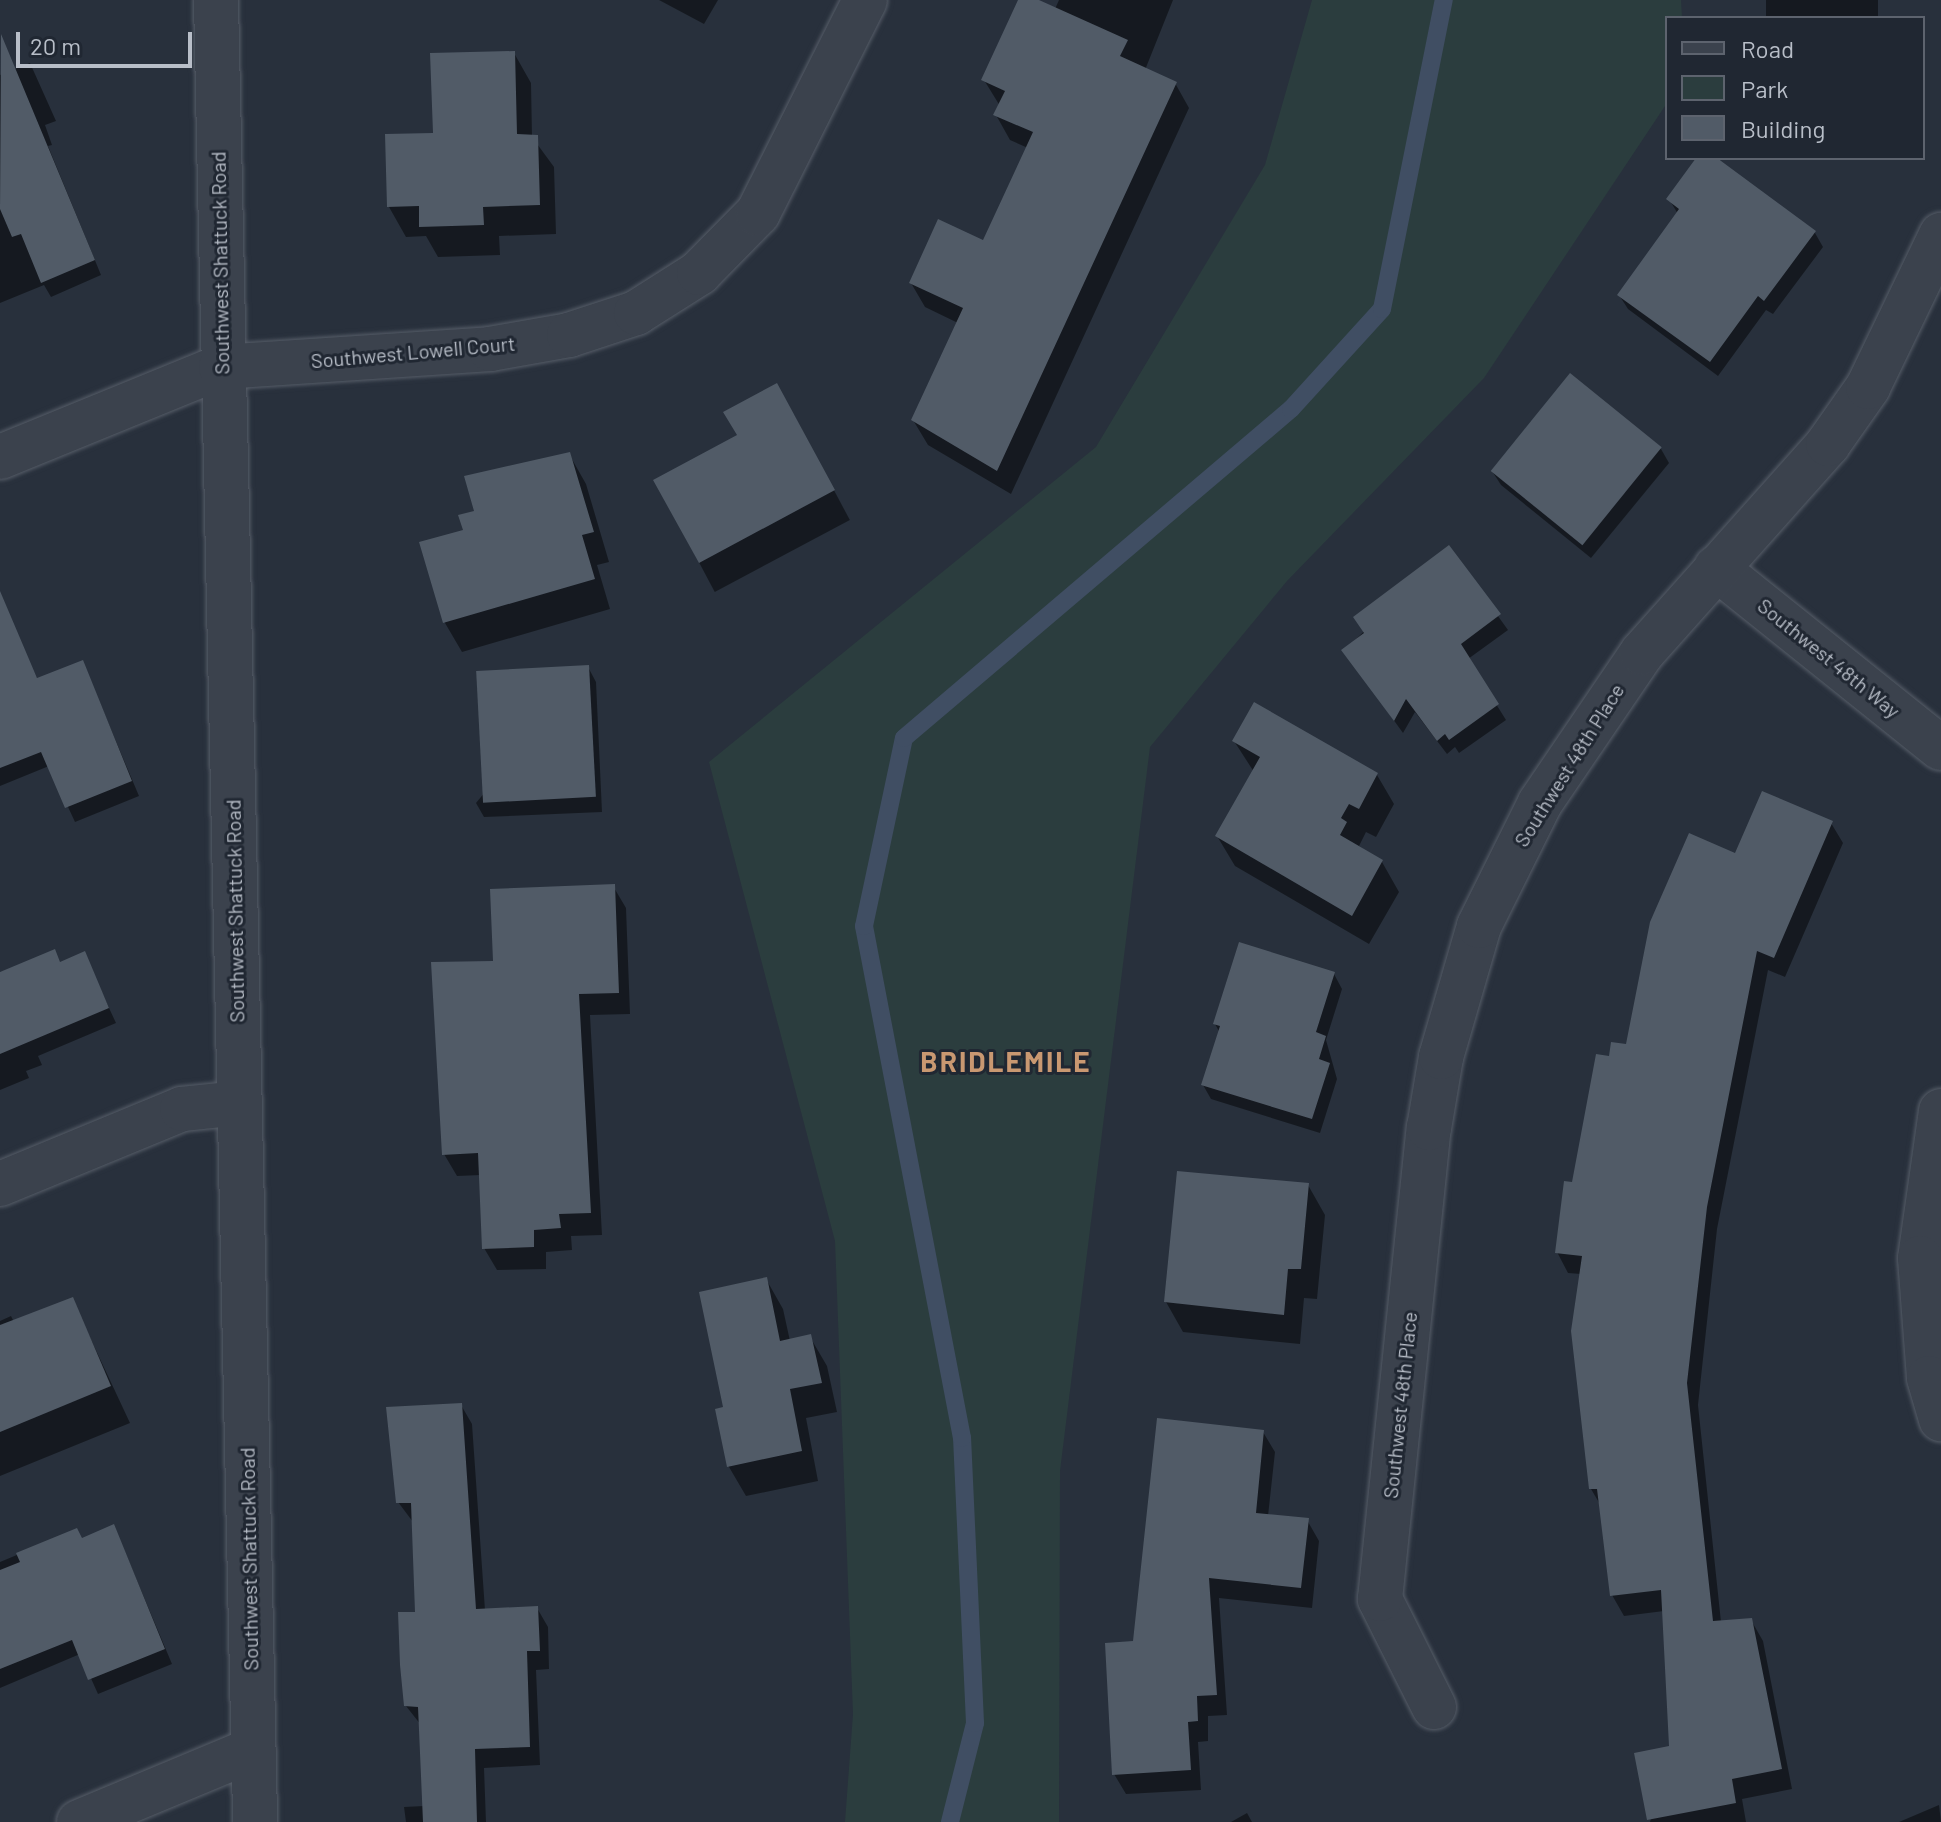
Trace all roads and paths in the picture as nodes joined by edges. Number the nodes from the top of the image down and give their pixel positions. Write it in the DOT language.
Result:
graph roads {
  1 [pos="216,0"];
  2 [pos="865,0"];
  3 [pos="1941,235"];
  4 [pos="221,367"];
  5 [pos="0,457"];
  6 [pos="1716,568"];
  7 [pos="1941,748"];
  8 [pos="239,1103"];
  9 [pos="1941,1111"];
  10 [pos="0,1184"];
  11 [pos="1941,1419"];
  12 [pos="1434,1707"];
  13 [pos="252,1750"];
  14 [pos="79,1822"];
  15 [pos="255,1822"];
  1 -- 4 [label="street, Southwest Shattuck Road"];
  2 -- 4 [label="street, Southwest Lowell Court"];
  3 -- 6 [label="street, Southwest 48th Place"];
  4 -- 5 [label="street, Southwest Lowell Court"];
  4 -- 8 [label="street, Southwest Shattuck Road"];
  6 -- 7 [label="street, Southwest 48th Way"];
  6 -- 12 [label="street, Southwest 48th Place"];
  8 -- 10 [label="street"];
  8 -- 13 [label="street, Southwest Shattuck Road"];
  9 -- 11 [label="street"];
  13 -- 14 [label="street"];
  13 -- 15 [label="street, Southwest Shattuck Road"];
}
